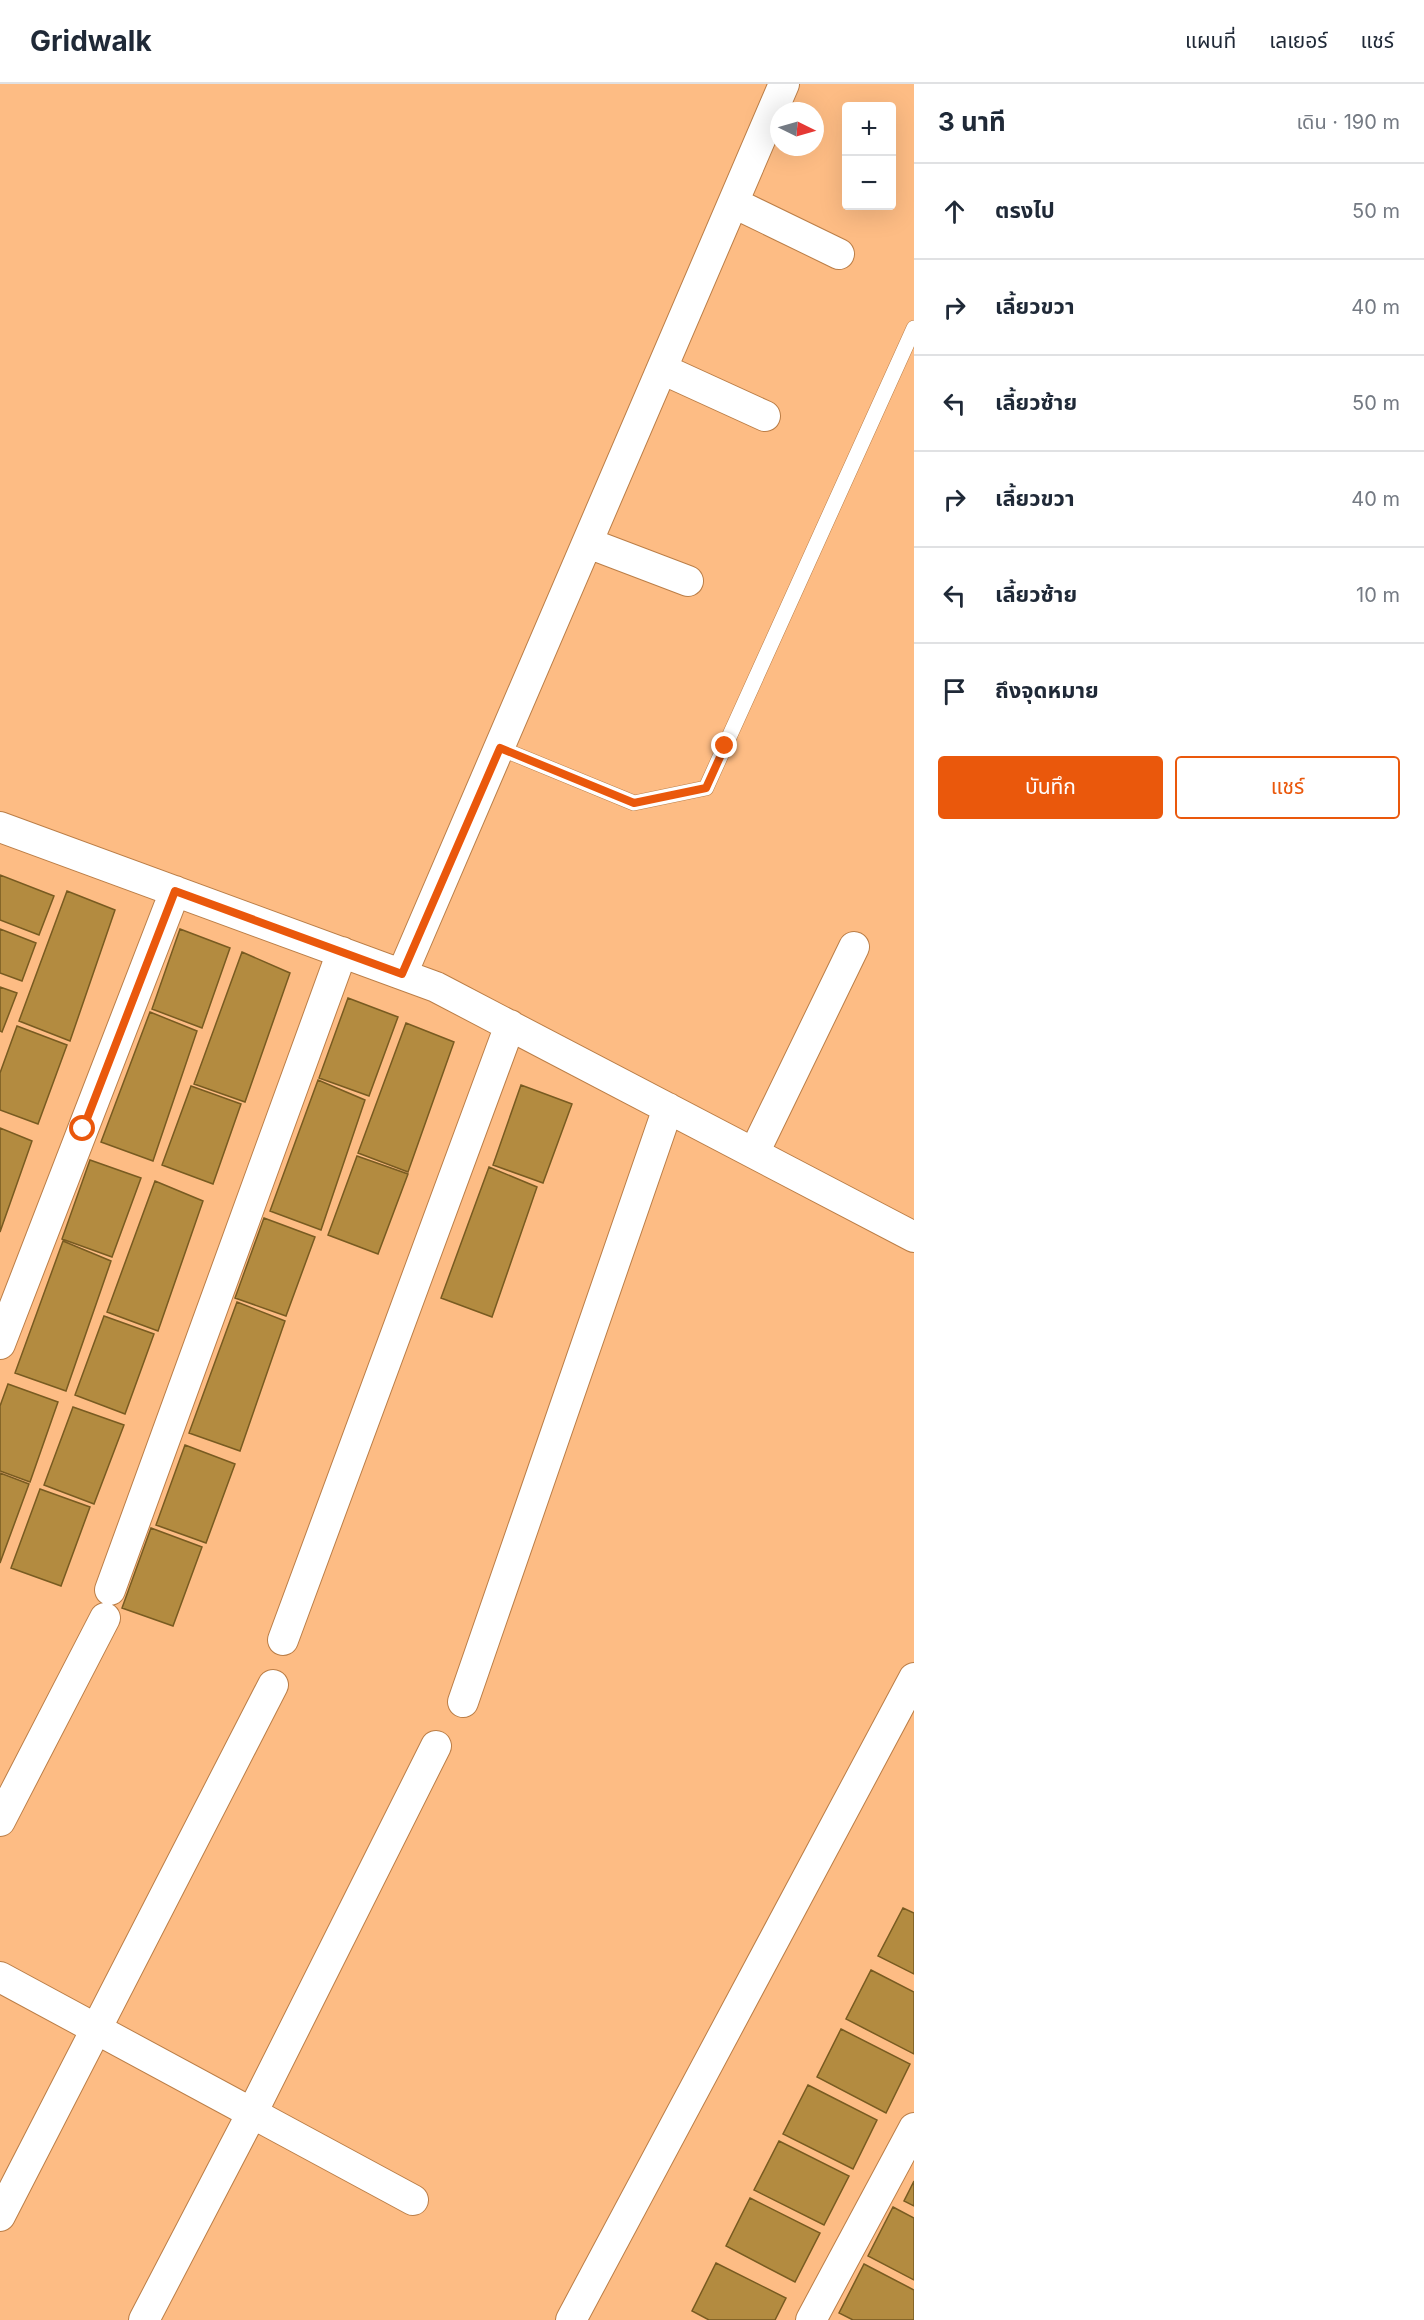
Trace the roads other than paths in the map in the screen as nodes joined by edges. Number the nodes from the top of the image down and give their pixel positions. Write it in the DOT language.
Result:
graph roads {
  1 [pos="784,84"];
  2 [pos="734,202"];
  3 [pos="839,254"];
  4 [pos="914,328"];
  5 [pos="662,369"];
  6 [pos="765,416"];
  7 [pos="588,543"];
  8 [pos="688,581"];
  9 [pos="500,748"];
  10 [pos="0,827"];
  11 [pos="175,891"];
  12 [pos="854,947"];
  13 [pos="342,952"];
  14 [pos="402,974"];
  15 [pos="510,1025"];
  16 [pos="668,1108"];
  17 [pos="754,1153"];
  18 [pos="914,1237"];
  19 [pos="0,1344"];
  20 [pos="283,1640"];
  21 [pos="914,1678"];
  22 [pos="273,1685"];
  23 [pos="463,1702"];
  24 [pos="436,1746"];
  25 [pos="0,1821"];
  26 [pos="0,1977"];
  27 [pos="97,2029"];
  28 [pos="252,2113"];
  29 [pos="914,2128"];
  30 [pos="413,2200"];
  31 [pos="0,2216"];
  32 [pos="144,2320"];
  33 [pos="571,2320"];
  34 [pos="811,2320"];
  1 -- 2 [label="street"];
  2 -- 3 [label="street"];
  2 -- 5 [label="street"];
  4 -- 9 [label="lane"];
  5 -- 6 [label="street"];
  5 -- 7 [label="street"];
  7 -- 8 [label="street"];
  7 -- 9 [label="street"];
  9 -- 14 [label="street"];
  10 -- 11 [label="street"];
  11 -- 13 [label="street"];
  11 -- 19 [label="street"];
  12 -- 17 [label="street"];
  13 -- 14 [label="street"];
  13 -- 25 [label="street"];
  14 -- 15 [label="street"];
  15 -- 16 [label="street"];
  15 -- 20 [label="street"];
  16 -- 17 [label="street"];
  16 -- 23 [label="street"];
  17 -- 18 [label="street"];
  21 -- 33 [label="street"];
  22 -- 27 [label="street"];
  24 -- 28 [label="street"];
  26 -- 27 [label="street"];
  27 -- 28 [label="street"];
  27 -- 31 [label="street"];
  28 -- 30 [label="street"];
  28 -- 32 [label="street"];
  29 -- 34 [label="street"];
}
